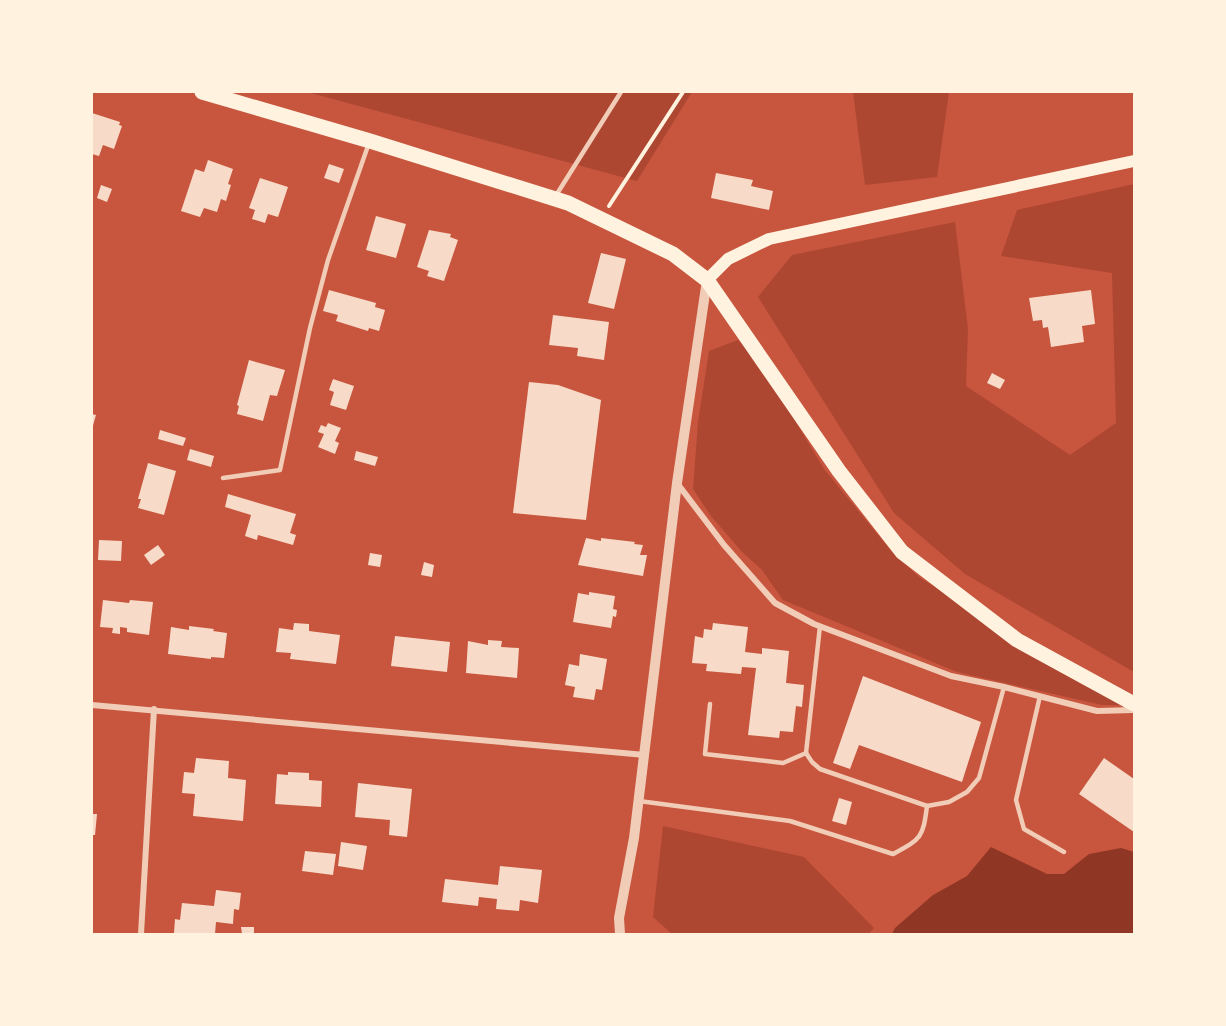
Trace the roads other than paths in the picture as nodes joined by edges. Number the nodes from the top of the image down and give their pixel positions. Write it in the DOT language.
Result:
graph roads {
  1 [pos="202,92"];
  2 [pos="621,92"];
  3 [pos="370,141"];
  4 [pos="1134,161"];
  5 [pos="553,199"];
  6 [pos="707,280"];
  7 [pos="223,478"];
  8 [pos="677,483"];
  9 [pos="820,626"];
  10 [pos="1005,687"];
  11 [pos="1040,696"];
  12 [pos="710,704"];
  13 [pos="1134,704"];
  14 [pos="92,705"];
  15 [pos="154,709"];
  16 [pos="1134,710"];
  17 [pos="806,753"];
  18 [pos="645,755"];
  19 [pos="639,801"];
  20 [pos="927,806"];
  21 [pos="1064,852"];
  22 [pos="141,934"];
  23 [pos="620,934"];
  1 -- 3 [label="main road"];
  2 -- 5 [label="lane"];
  3 -- 5 [label="main road"];
  3 -- 7 [label="lane"];
  4 -- 6 [label="main road"];
  5 -- 6 [label="main road"];
  6 -- 8 [label="street"];
  6 -- 13 [label="main road"];
  8 -- 9 [label="street"];
  8 -- 18 [label="street"];
  9 -- 10 [label="street"];
  9 -- 17 [label="lane"];
  10 -- 11 [label="street"];
  10 -- 20 [label="lane"];
  11 -- 16 [label="street"];
  11 -- 21 [label="lane"];
  12 -- 17 [label="lane"];
  14 -- 15 [label="street"];
  15 -- 18 [label="street"];
  15 -- 22 [label="street"];
  17 -- 20 [label="lane"];
  18 -- 19 [label="street"];
  19 -- 20 [label="lane"];
  19 -- 23 [label="street"];
}
